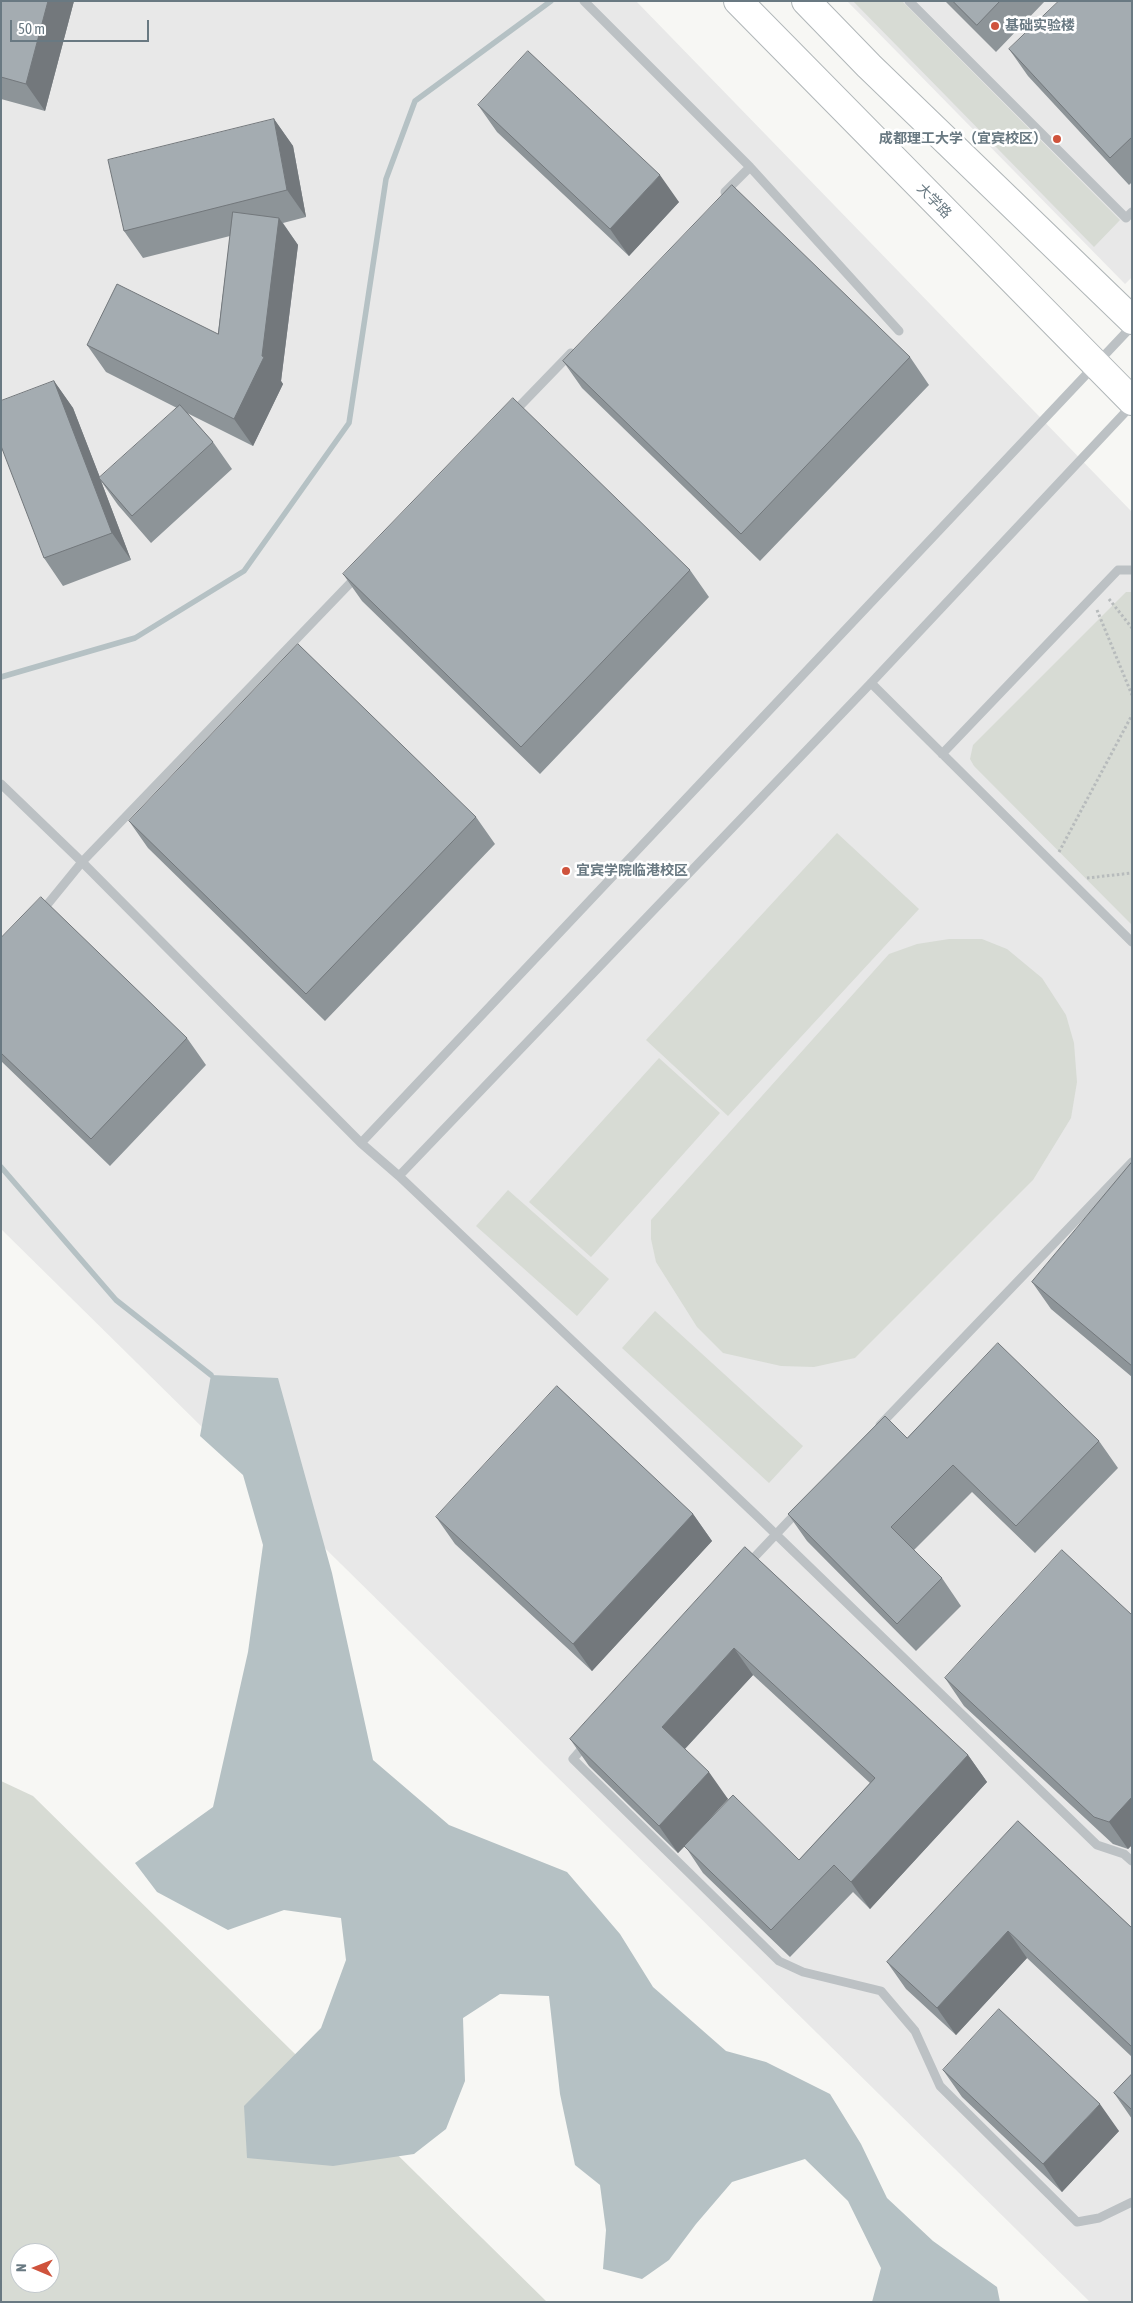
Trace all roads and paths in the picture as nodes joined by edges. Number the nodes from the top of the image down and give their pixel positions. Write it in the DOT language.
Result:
graph roads {
  1 [pos="584,1"];
  2 [pos="738,1"];
  3 [pos="806,1"];
  4 [pos="909,1"];
  5 [pos="750,167"];
  6 [pos="722,196"];
  7 [pos="1132,212"];
  8 [pos="1132,320"];
  9 [pos="1132,326"];
  10 [pos="899,331"];
  11 [pos="578,346"];
  12 [pos="1095,364"];
  13 [pos="1132,401"];
  14 [pos="1132,405"];
  15 [pos="509,418"];
  16 [pos="364,568"];
  17 [pos="1132,570"];
  18 [pos="1101,588"];
  19 [pos="1092,598"];
  20 [pos="1132,628"];
  21 [pos="871,683"];
  22 [pos="1132,695"];
  23 [pos="1132,715"];
  24 [pos="942,754"];
  25 [pos="1,784"];
  26 [pos="82,862"];
  27 [pos="1053,863"];
  28 [pos="1132,873"];
  29 [pos="1069,880"];
  30 [pos="39,915"];
  31 [pos="1132,942"];
  32 [pos="361,1143"];
  33 [pos="1132,1162"];
  34 [pos="399,1176"];
  35 [pos="872,1434"];
  36 [pos="803,1506"];
  37 [pos="776,1534"];
  38 [pos="743,1570"];
  39 [pos="593,1737"];
  40 [pos="1132,1861"];
  41 [pos="1132,2202"];
  1 -- 5 [label="street"];
  2 -- 12 [label="main road, 大学路"];
  3 -- 8 [label="main road"];
  4 -- 7 [label="street"];
  5 -- 6 [label="street"];
  5 -- 10 [label="street"];
  9 -- 12 [label="street"];
  11 -- 15 [label="street"];
  12 -- 13 [label="main road, 大学路"];
  12 -- 32 [label="street"];
  14 -- 21 [label="street"];
  16 -- 26 [label="street"];
  17 -- 18 [label="street"];
  18 -- 19 [label="street"];
  18 -- 20 [label="path"];
  19 -- 22 [label="path"];
  19 -- 24 [label="street"];
  21 -- 24 [label="street"];
  21 -- 34 [label="street"];
  23 -- 27 [label="path"];
  24 -- 27 [label="street"];
  25 -- 26 [label="street"];
  26 -- 30 [label="street"];
  26 -- 32 [label="street"];
  27 -- 29 [label="street"];
  28 -- 29 [label="path"];
  29 -- 31 [label="street"];
  32 -- 34 [label="street"];
  33 -- 35 [label="street"];
  34 -- 37 [label="street"];
  36 -- 37 [label="street"];
  37 -- 38 [label="street"];
  37 -- 40 [label="street"];
  39 -- 41 [label="street"];
}
